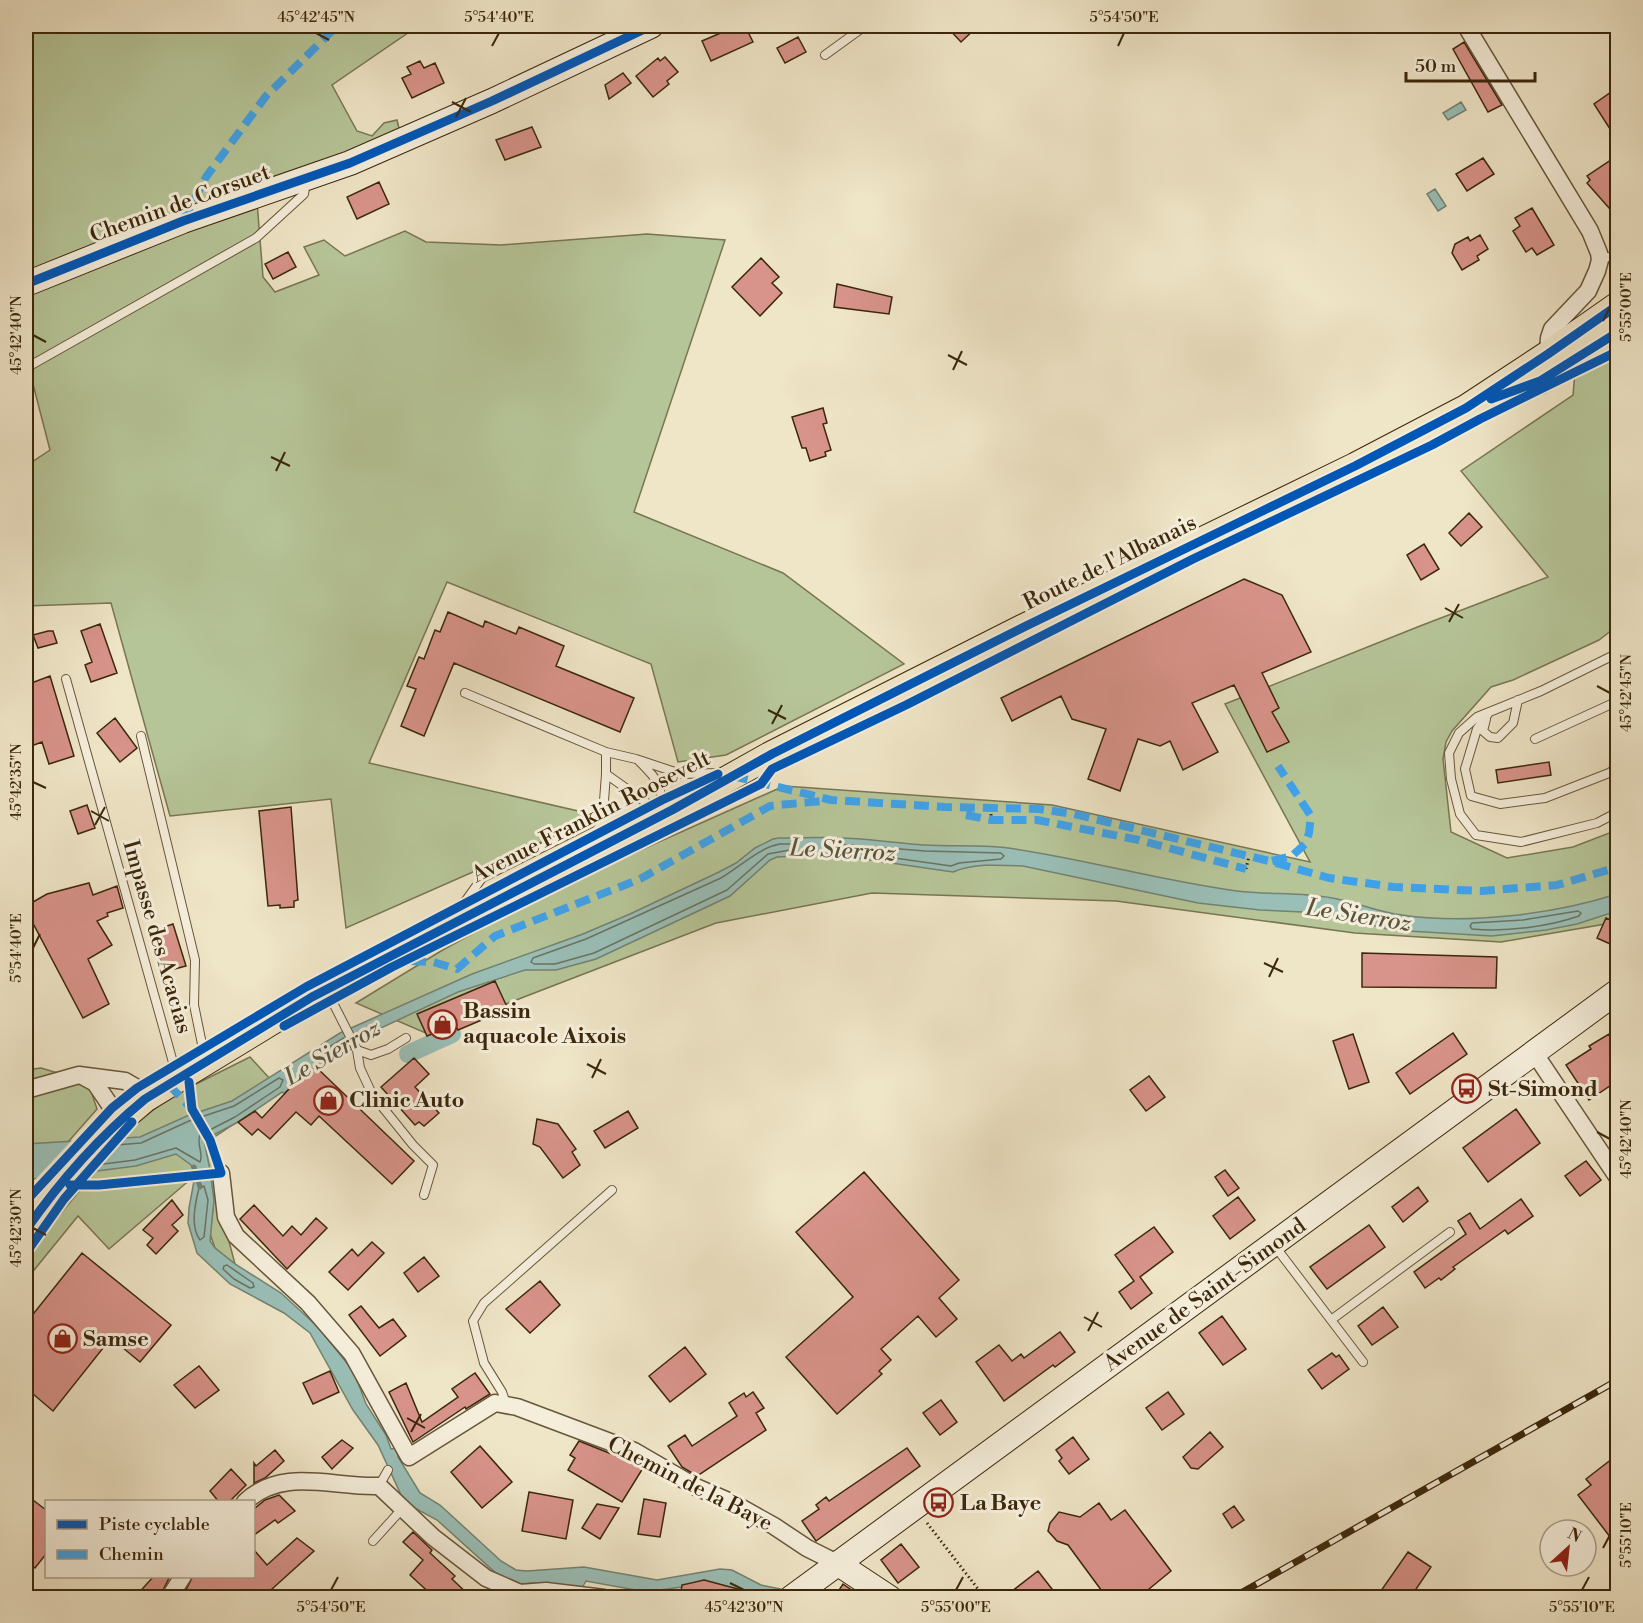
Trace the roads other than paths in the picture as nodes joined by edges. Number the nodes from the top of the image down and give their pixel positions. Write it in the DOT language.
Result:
graph roads {
  1 [pos="651,26"];
  2 [pos="865,26"];
  3 [pos="1466,26"];
  4 [pos="825,55"];
  5 [pos="307,178"];
  6 [pos="1617,257"];
  7 [pos="1600,260"];
  8 [pos="26,284"];
  9 [pos="1617,305"];
  10 [pos="1617,332"];
  11 [pos="1548,354"];
  12 [pos="26,368"];
  13 [pos="1466,408"];
  14 [pos="1617,653"];
  15 [pos="66,679"];
  16 [pos="465,693"];
  17 [pos="1518,700"];
  18 [pos="1617,701"];
  19 [pos="1488,713"];
  20 [pos="141,736"];
  21 [pos="1535,739"];
  22 [pos="606,752"];
  23 [pos="772,754"];
  24 [pos="636,759"];
  25 [pos="1617,767"];
  26 [pos="720,773"];
  27 [pos="606,774"];
  28 [pos="658,807"];
  29 [pos="1617,812"];
  30 [pos="464,903"];
  31 [pos="323,985"];
  32 [pos="1617,991"];
  33 [pos="406,1038"];
  34 [pos="203,1048"];
  35 [pos="357,1050"];
  36 [pos="1535,1054"];
  37 [pos="174,1066"];
  38 [pos="79,1075"];
  39 [pos="137,1088"];
  40 [pos="26,1090"];
  41 [pos="112,1108"];
  42 [pos="93,1137"];
  43 [pos="221,1173"];
  44 [pos="1617,1178"];
  45 [pos="612,1190"];
  46 [pos="424,1195"];
  47 [pos="36,1196"];
  48 [pos="26,1230"];
  49 [pos="1450,1232"];
  50 [pos="1274,1244"];
  51 [pos="1331,1320"];
  52 [pos="1363,1362"];
  53 [pos="506,1404"];
  54 [pos="388,1470"];
  55 [pos="379,1486"];
  56 [pos="249,1500"];
  57 [pos="402,1509"];
  58 [pos="373,1541"];
  59 [pos="837,1563"];
  60 [pos="182,1578"];
  61 [pos="792,1597"];
  62 [pos="169,1598"];
  63 [pos="604,1598"];
  64 [pos="890,1598"];
  1 -- 5 [label="main road, Chemin de Corsuet"];
  2 -- 4 [label="lane"];
  3 -- 7 [label="street"];
  5 -- 8 [label="main road, Chemin de Corsuet"];
  5 -- 12 [label="lane"];
  6 -- 7 [label="lane"];
  7 -- 11 [label="street"];
  9 -- 11 [label="main road, Route de l'Albanais"];
  10 -- 13 [label="main road, Route de l'Albanais"];
  11 -- 13 [label="main road, Route de l'Albanais"];
  13 -- 23 [label="main road, Route de l'Albanais"];
  14 -- 17 [label="lane"];
  15 -- 37 [label="lane, Impasse des Acacias"];
  16 -- 22 [label="lane"];
  17 -- 19 [label="lane"];
  17 -- 19 [label="lane"];
  18 -- 21 [label="lane"];
  19 -- 25 [label="lane"];
  19 -- 29 [label="lane"];
  20 -- 34 [label="lane"];
  22 -- 24 [label="lane"];
  22 -- 27 [label="lane"];
  23 -- 26 [label="main road, Avenue Franklin Roosevelt"];
  23 -- 28 [label="main road, Avenue Franklin Roosevelt"];
  24 -- 26 [label="lane"];
  24 -- 28 [label="lane"];
  26 -- 28 [label="main road, Avenue Franklin Roosevelt"];
  27 -- 28 [label="lane"];
  27 -- 30 [label="lane"];
  28 -- 30 [label="main road, Avenue Franklin Roosevelt"];
  28 -- 31 [label="main road, Avenue Franklin Roosevelt"];
  30 -- 31 [label="main road, Avenue Franklin Roosevelt"];
  31 -- 34 [label="main road, Avenue Franklin Roosevelt"];
  31 -- 35 [label="lane"];
  31 -- 42 [label="main road, Avenue Franklin Roosevelt"];
  32 -- 36 [label="main road, Avenue de Saint-Simond"];
  33 -- 35 [label="lane"];
  34 -- 37 [label="main road, Avenue Franklin Roosevelt"];
  35 -- 46 [label="lane"];
  36 -- 44 [label="street"];
  36 -- 50 [label="main road, Avenue de Saint-Simond"];
  37 -- 39 [label="main road, Avenue Franklin Roosevelt"];
  38 -- 39 [label="street"];
  38 -- 40 [label="street"];
  38 -- 41 [label="street"];
  39 -- 41 [label="main road, Avenue Franklin Roosevelt"];
  41 -- 42 [label="main road, Avenue Franklin Roosevelt"];
  42 -- 47 [label="main road, Avenue Franklin Roosevelt"];
  43 -- 53 [label="street"];
  45 -- 53 [label="lane"];
  47 -- 48 [label="main road, Avenue Franklin Roosevelt"];
  49 -- 51 [label="lane"];
  50 -- 51 [label="lane"];
  50 -- 59 [label="main road, Avenue de Saint-Simond"];
  51 -- 52 [label="lane"];
  53 -- 59 [label="street, Chemin de la Baye"];
  54 -- 55 [label="lane"];
  55 -- 56 [label="street"];
  55 -- 57 [label="street"];
  57 -- 58 [label="lane"];
  57 -- 63 [label="street"];
  59 -- 61 [label="main road, Avenue de Saint-Simond"];
  59 -- 64 [label="main road, Chemin de la Baye"];
  60 -- 62 [label="street"];
}
